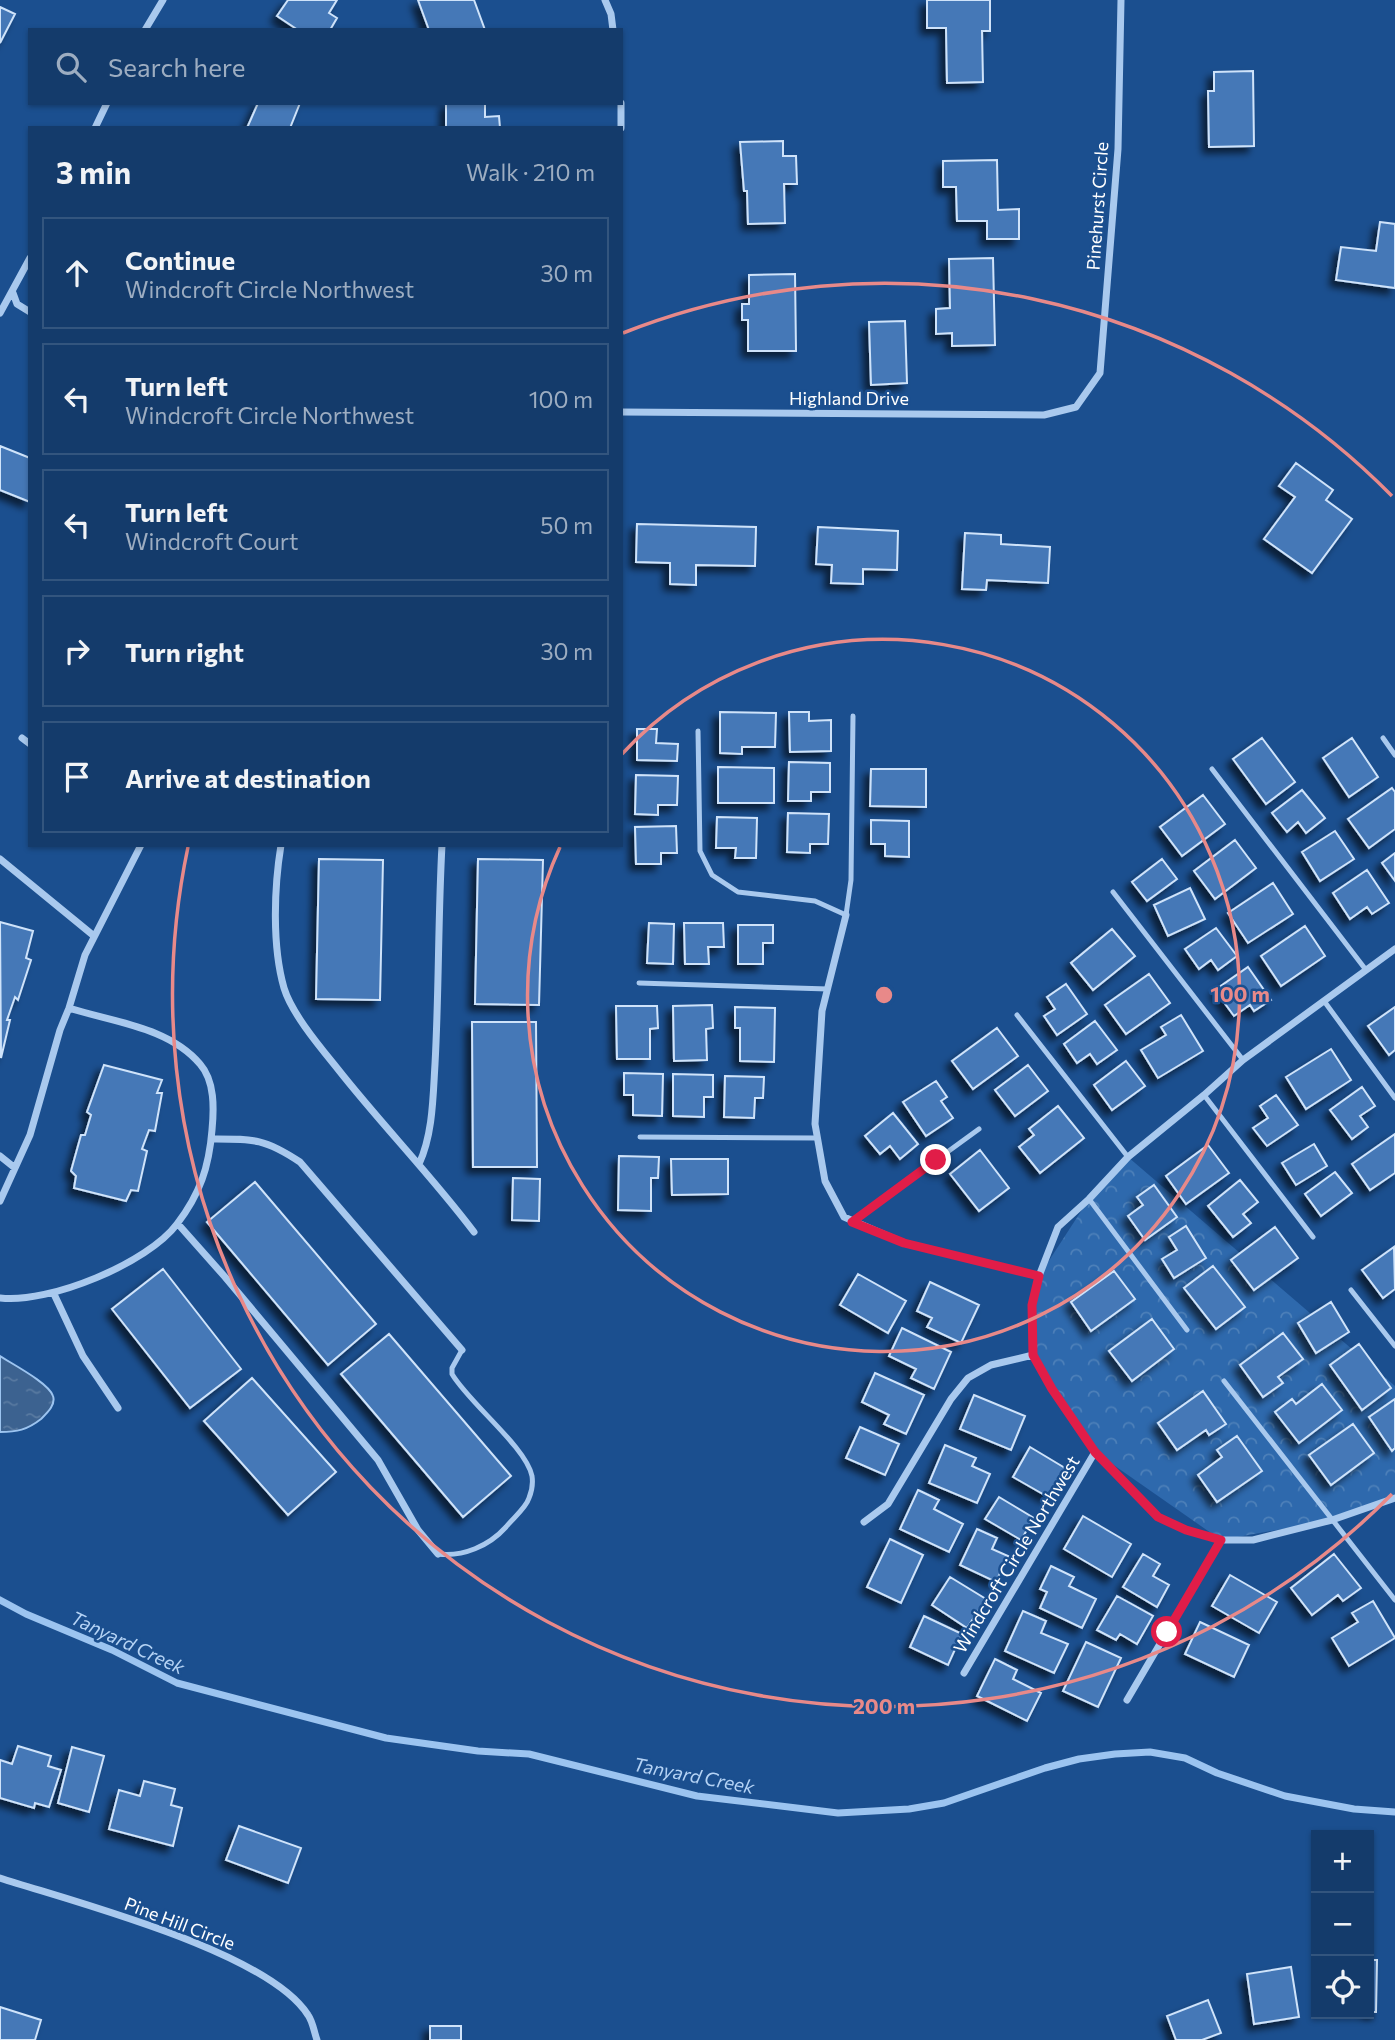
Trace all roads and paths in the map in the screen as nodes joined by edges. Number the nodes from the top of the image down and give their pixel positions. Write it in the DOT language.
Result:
graph roads {
  1 [pos="163,0"];
  2 [pos="605,0"];
  3 [pos="1121,0"];
  4 [pos="146,28"];
  5 [pos="614,28"];
  6 [pos="106,105"];
  7 [pos="621,105"];
  8 [pos="96,126"];
  9 [pos="621,126"];
  10 [pos="28,262"];
  11 [pos="13,293"];
  12 [pos="28,312"];
  13 [pos="0,313"];
  14 [pos="1076,407"];
  15 [pos="623,412"];
  16 [pos="853,716"];
  17 [pos="698,731"];
  18 [pos="22,738"];
  19 [pos="1382,738"];
  20 [pos="28,742"];
  21 [pos="1395,755"];
  22 [pos="1212,769"];
  23 [pos="140,847"];
  24 [pos="281,847"];
  25 [pos="442,847"];
  26 [pos="0,859"];
  27 [pos="1113,892"];
  28 [pos="846,915"];
  29 [pos="94,936"];
  30 [pos="1395,948"];
  31 [pos="1366,970"];
  32 [pos="639,983"];
  33 [pos="828,989"];
  34 [pos="1324,1001"];
  35 [pos="69,1008"];
  36 [pos="1017,1015"];
  37 [pos="1243,1060"];
  38 [pos="1204,1096"];
  39 [pos="1395,1098"];
  40 [pos="979,1129"];
  41 [pos="640,1137"];
  42 [pos="817,1138"];
  43 [pos="211,1139"];
  44 [pos="0,1156"];
  45 [pos="1128,1157"];
  46 [pos="419,1164"];
  47 [pos="15,1168"];
  48 [pos="1089,1199"];
  49 [pos="0,1201"];
  50 [pos="852,1222"];
  51 [pos="177,1224"];
  52 [pos="474,1232"];
  53 [pos="1313,1237"];
  54 [pos="1039,1276"];
  55 [pos="1351,1290"];
  56 [pos="54,1294"];
  57 [pos="0,1298"];
  58 [pos="1187,1330"];
  59 [pos="1395,1346"];
  60 [pos="462,1350"];
  61 [pos="1033,1355"];
  62 [pos="1224,1381"];
  63 [pos="118,1408"];
  64 [pos="1095,1452"];
  65 [pos="1395,1498"];
  66 [pos="1332,1520"];
  67 [pos="864,1522"];
  68 [pos="1221,1540"];
  69 [pos="438,1554"];
  70 [pos="1395,1600"];
  71 [pos="964,1673"];
  72 [pos="1127,1700"];
  73 [pos="0,1878"];
  74 [pos="317,2040"];
  1 -- 4 [label="street"];
  2 -- 5 [label="street"];
  3 -- 14 [label="street, Pinehurst Circle"];
  6 -- 8 [label="street"];
  7 -- 9 [label="street"];
  10 -- 11 [label="street"];
  11 -- 12 [label="street"];
  11 -- 13 [label="street"];
  14 -- 15 [label="street, Highland Drive"];
  16 -- 28 [label="lane"];
  17 -- 28 [label="lane"];
  18 -- 20 [label="street"];
  19 -- 21 [label="lane"];
  22 -- 31 [label="lane"];
  23 -- 29 [label="street"];
  24 -- 46 [label="street"];
  25 -- 46 [label="street"];
  26 -- 29 [label="street"];
  27 -- 37 [label="lane"];
  28 -- 33 [label="street"];
  29 -- 35 [label="street"];
  30 -- 31 [label="street, Windcroft Circle Northwest"];
  31 -- 34 [label="street, Windcroft Circle Northwest"];
  32 -- 33 [label="lane"];
  33 -- 42 [label="street"];
  34 -- 37 [label="street, Windcroft Circle Northwest"];
  34 -- 39 [label="lane"];
  35 -- 43 [label="street"];
  35 -- 47 [label="street"];
  36 -- 45 [label="lane"];
  37 -- 38 [label="street, Windcroft Circle Northwest"];
  38 -- 45 [label="street, Windcroft Circle Northwest"];
  38 -- 53 [label="lane"];
  40 -- 50 [label="lane"];
  41 -- 42 [label="lane"];
  42 -- 50 [label="street"];
  43 -- 51 [label="street"];
  43 -- 60 [label="street"];
  44 -- 47 [label="street"];
  45 -- 48 [label="street, Windcroft Circle Northwest"];
  46 -- 52 [label="street"];
  47 -- 49 [label="street"];
  48 -- 54 [label="street, Windcroft Circle Northwest"];
  48 -- 58 [label="lane"];
  50 -- 54 [label="street"];
  51 -- 56 [label="street"];
  51 -- 69 [label="street"];
  54 -- 61 [label="street, Windcroft Circle Northwest"];
  55 -- 59 [label="lane"];
  56 -- 57 [label="street"];
  56 -- 63 [label="street"];
  60 -- 69 [label="lane"];
  61 -- 64 [label="street, Windcroft Circle Northwest"];
  61 -- 67 [label="street"];
  62 -- 66 [label="lane"];
  64 -- 68 [label="street, Windcroft Circle Northwest"];
  64 -- 71 [label="street, Windcroft Circle Northwest"];
  65 -- 66 [label="street, Windcroft Circle Northwest"];
  66 -- 68 [label="street, Windcroft Circle Northwest"];
  66 -- 70 [label="lane"];
  68 -- 72 [label="street"];
  73 -- 74 [label="street, Pine Hill Circle"];
}
